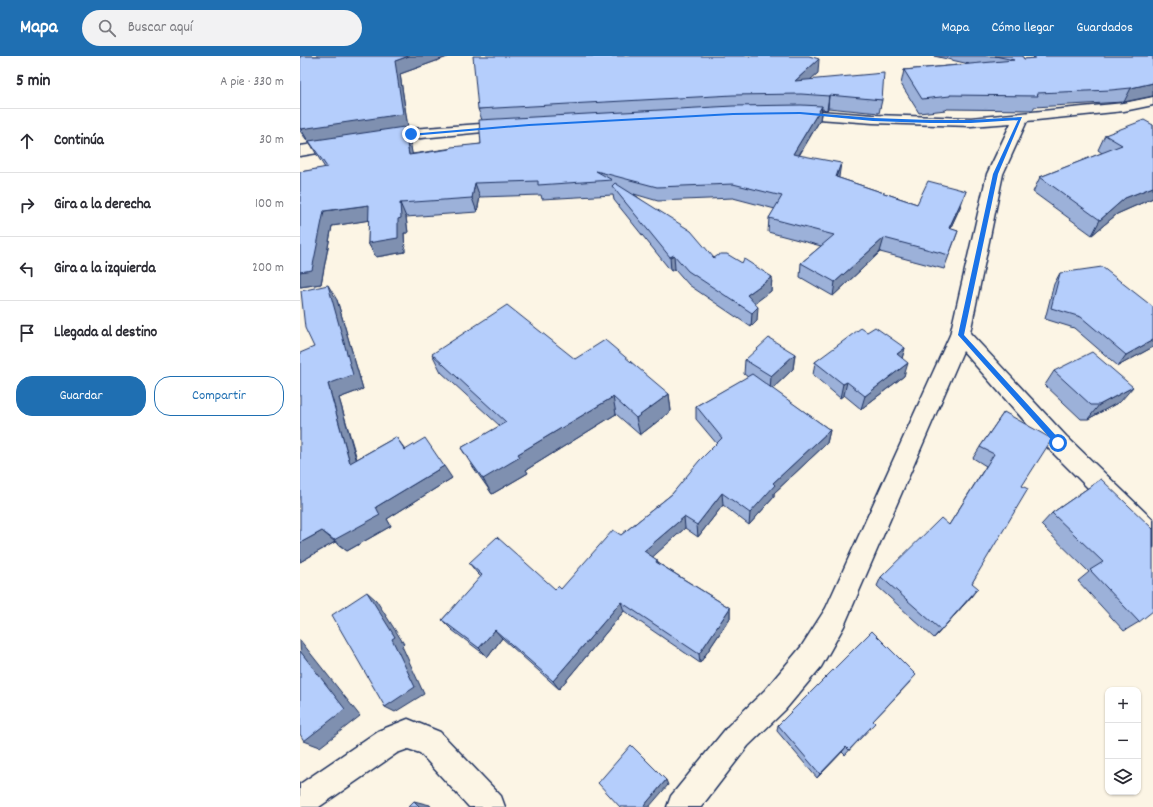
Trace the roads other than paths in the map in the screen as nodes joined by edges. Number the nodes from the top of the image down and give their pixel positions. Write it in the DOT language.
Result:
graph roads {
  1 [pos="1153,101"];
  2 [pos="778,113"];
  3 [pos="1021,118"];
  4 [pos="521,126"];
  5 [pos="300,151"];
  6 [pos="960,335"];
  7 [pos="1153,536"];
  8 [pos="300,802"];
  9 [pos="490,807"];
  10 [pos="682,807"];
  1 -- 3 [label="street"];
  2 -- 3 [label="street"];
  3 -- 6 [label="street"];
  4 -- 5 [label="street"];
  6 -- 7 [label="street"];
  6 -- 10 [label="street"];
  8 -- 9 [label="street"];
}
